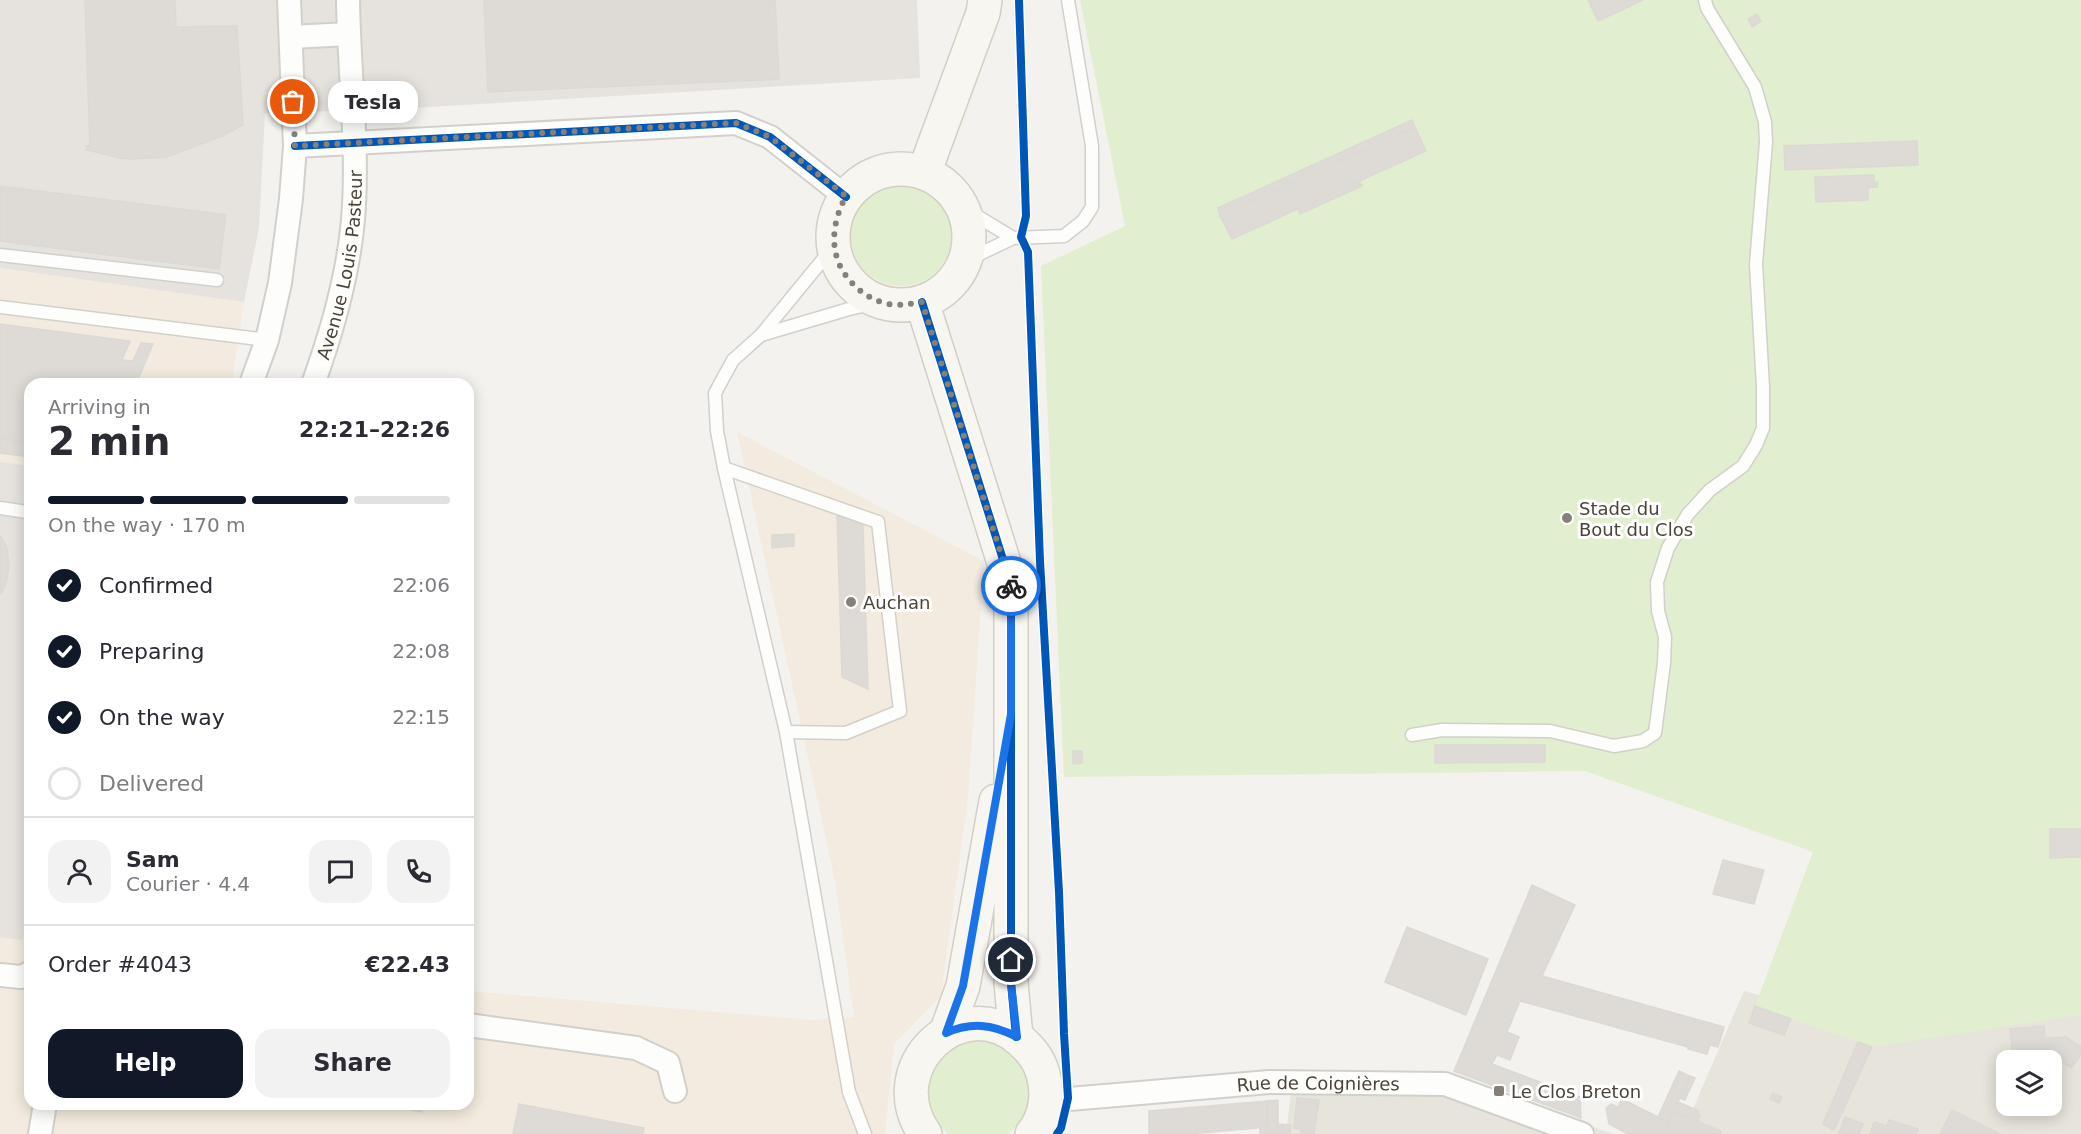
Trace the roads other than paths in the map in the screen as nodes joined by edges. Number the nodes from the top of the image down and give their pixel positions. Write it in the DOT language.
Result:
graph roads {
  1 [pos="289,0"];
  2 [pos="348,0"];
  3 [pos="985,0"];
  4 [pos="1068,0"];
  5 [pos="1705,0"];
  6 [pos="349,34"];
  7 [pos="291,37"];
  8 [pos="354,142"];
  9 [pos="295,146"];
  10 [pos="924,173"];
  11 [pos="846,196"];
  12 [pos="962,207"];
  13 [pos="1013,238"];
  14 [pos="834,246"];
  15 [pos="0,255"];
  16 [pos="965,261"];
  17 [pos="217,280"];
  18 [pos="880,302"];
  19 [pos="922,302"];
  20 [pos="0,307"];
  21 [pos="760,334"];
  22 [pos="267,340"];
  23 [pos="253,378"];
  24 [pos="315,378"];
  25 [pos="724,468"];
  26 [pos="0,508"];
  27 [pos="24,512"];
  28 [pos="1011,714"];
  29 [pos="786,732"];
  30 [pos="1412,735"];
  31 [pos="0,975"];
  32 [pos="24,976"];
  33 [pos="474,1026"];
  34 [pos="946,1033"];
  35 [pos="1017,1037"];
  36 [pos="675,1091"];
  37 [pos="1046,1101"];
  38 [pos="44,1110"];
  39 [pos="1552,1129"];
  40 [pos="40,1134"];
  41 [pos="865,1134"];
  42 [pos="925,1134"];
  43 [pos="1032,1134"];
  44 [pos="1582,1134"];
  1 -- 7 [label="street"];
  2 -- 6 [label="street, Avenue Louis Pasteur"];
  3 -- 10 [label="street"];
  4 -- 13 [label="lane"];
  5 -- 30 [label="lane"];
  6 -- 7 [label="street"];
  6 -- 8 [label="street, Avenue Louis Pasteur"];
  7 -- 9 [label="street"];
  8 -- 9 [label="street"];
  8 -- 11 [label="street"];
  8 -- 24 [label="street, Avenue Louis Pasteur"];
  9 -- 22 [label="street"];
  10 -- 11 [label="street"];
  10 -- 12 [label="street"];
  11 -- 14 [label="street"];
  12 -- 13 [label="lane"];
  12 -- 16 [label="street"];
  13 -- 16 [label="lane"];
  14 -- 18 [label="street"];
  14 -- 21 [label="lane"];
  15 -- 17 [label="lane"];
  16 -- 19 [label="street"];
  18 -- 19 [label="street"];
  18 -- 21 [label="lane"];
  19 -- 28 [label="street"];
  20 -- 22 [label="lane"];
  21 -- 25 [label="lane"];
  22 -- 23 [label="street"];
  25 -- 29 [label="lane"];
  25 -- 29 [label="lane"];
  26 -- 27 [label="lane"];
  28 -- 34 [label="street"];
  28 -- 35 [label="street"];
  29 -- 41 [label="lane"];
  31 -- 32 [label="street"];
  33 -- 36 [label="street"];
  34 -- 35 [label="street"];
  34 -- 42 [label="street"];
  35 -- 37 [label="street"];
  37 -- 39 [label="street, Rue de Coignières"];
  37 -- 43 [label="street"];
  38 -- 40 [label="street"];
  39 -- 44 [label="street, Rue de Coignières"];
}
